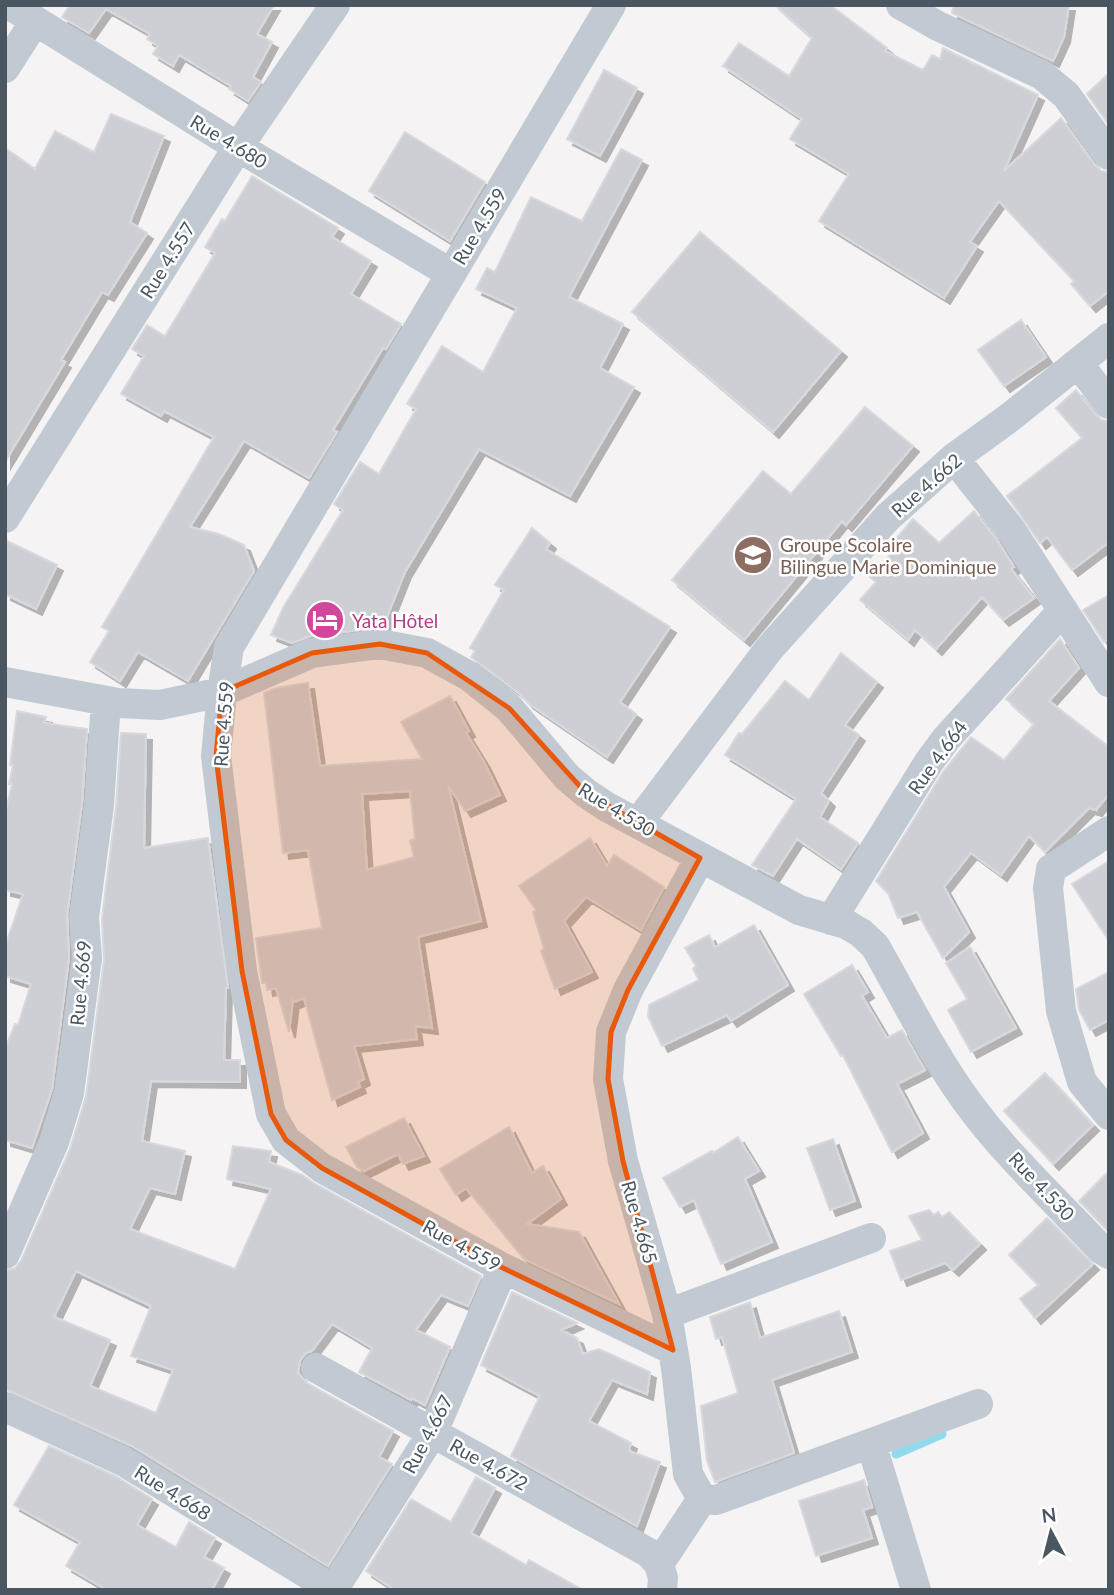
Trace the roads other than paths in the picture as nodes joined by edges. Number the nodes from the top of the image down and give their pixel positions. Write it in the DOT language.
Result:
graph roads {
  1 [pos="335,5"];
  2 [pos="611,5"];
  3 [pos="901,5"];
  4 [pos="23,13"];
  5 [pos="5,68"];
  6 [pos="238,146"];
  7 [pos="1109,155"];
  8 [pos="450,273"];
  9 [pos="1109,338"];
  10 [pos="1078,363"];
  11 [pos="1109,404"];
  12 [pos="954,458"];
  13 [pos="5,518"];
  14 [pos="1063,610"];
  15 [pos="1109,682"];
  16 [pos="6,689"];
  17 [pos="222,692"];
  18 [pos="106,701"];
  19 [pos="638,823"];
  20 [pos="1109,831"];
  21 [pos="700,858"];
  22 [pos="831,920"];
  23 [pos="1109,1115"];
  24 [pos="871,1238"];
  25 [pos="5,1254"];
  26 [pos="1109,1254"];
  27 [pos="503,1268"];
  28 [pos="667,1314"];
  29 [pos="673,1350"];
  30 [pos="316,1368"];
  31 [pos="978,1404"];
  32 [pos="5,1407"];
  33 [pos="433,1432"];
  34 [pos="872,1443"];
  35 [pos="702,1499"];
  36 [pos="661,1577"];
  37 [pos="333,1590"];
  38 [pos="916,1590"];
  1 -- 6 [label="street, Rue 4.557"];
  2 -- 8 [label="street, Rue 4.559"];
  3 -- 7 [label="street"];
  4 -- 5 [label="street"];
  4 -- 6 [label="street, Rue 4.680"];
  6 -- 8 [label="street, Rue 4.680"];
  6 -- 13 [label="street, Rue 4.557"];
  8 -- 17 [label="street, Rue 4.559"];
  9 -- 10 [label="street, Rue 4.662"];
  10 -- 11 [label="street"];
  10 -- 12 [label="street, Rue 4.662"];
  12 -- 14 [label="street"];
  12 -- 19 [label="street, Rue 4.662"];
  14 -- 15 [label="street"];
  14 -- 22 [label="street, Rue 4.664"];
  16 -- 18 [label="street, Rue 4.530"];
  17 -- 18 [label="street, Rue 4.530"];
  17 -- 19 [label="street, Rue 4.530"];
  17 -- 27 [label="street, Rue 4.559"];
  18 -- 25 [label="street, Rue 4.669"];
  19 -- 21 [label="street, Rue 4.530"];
  20 -- 23 [label="street"];
  21 -- 22 [label="street, Rue 4.530"];
  21 -- 28 [label="street, Rue 4.665"];
  22 -- 26 [label="street, Rue 4.530"];
  24 -- 28 [label="street"];
  27 -- 29 [label="street, Rue 4.559"];
  27 -- 33 [label="street, Rue 4.667"];
  28 -- 29 [label="street, Rue 4.665"];
  29 -- 35 [label="street, Rue 4.665"];
  30 -- 33 [label="street, Rue 4.672"];
  31 -- 34 [label="street"];
  32 -- 37 [label="street, Rue 4.668"];
  33 -- 36 [label="street, Rue 4.672"];
  33 -- 37 [label="street, Rue 4.667"];
  34 -- 35 [label="street"];
  34 -- 38 [label="street"];
  35 -- 36 [label="street"];
}
